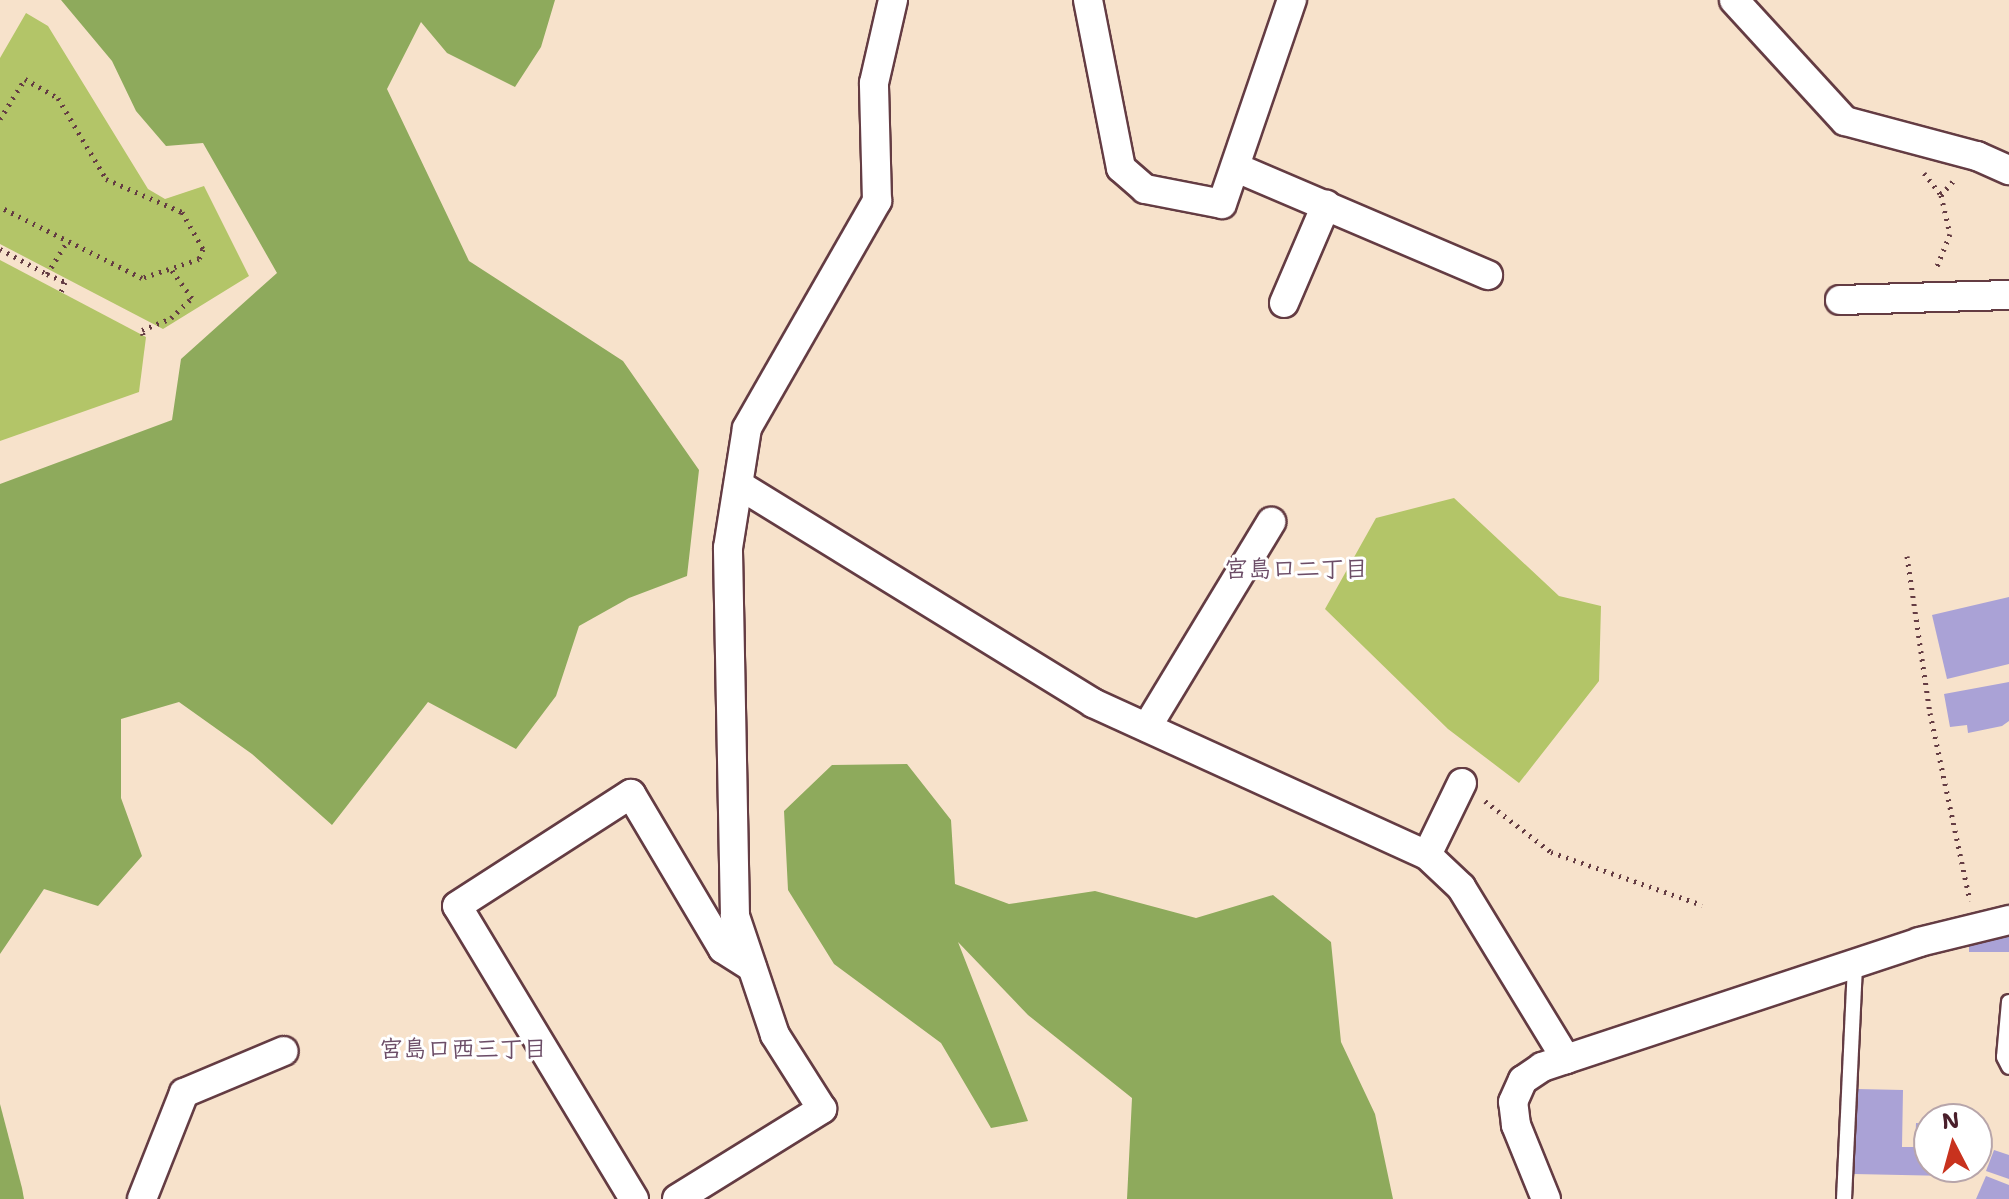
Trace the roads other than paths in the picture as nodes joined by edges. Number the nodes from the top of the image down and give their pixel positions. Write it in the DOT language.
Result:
graph roads {
  1 [pos="893,0"];
  2 [pos="1088,0"];
  3 [pos="1292,0"];
  4 [pos="1734,0"];
  5 [pos="1237,168"];
  6 [pos="2009,170"];
  7 [pos="1326,205"];
  8 [pos="1488,275"];
  9 [pos="2009,295"];
  10 [pos="1840,300"];
  11 [pos="1284,303"];
  12 [pos="739,485"];
  13 [pos="1271,522"];
  14 [pos="1147,727"];
  15 [pos="1462,783"];
  16 [pos="1427,855"];
  17 [pos="2009,920"];
  18 [pos="1855,964"];
  19 [pos="752,967"];
  20 [pos="2009,1002"];
  21 [pos="284,1051"];
  22 [pos="1566,1059"];
  23 [pos="2009,1067"];
  24 [pos="142,1199"];
  25 [pos="634,1199"];
  26 [pos="677,1199"];
  27 [pos="1546,1199"];
  28 [pos="1844,1199"];
  1 -- 12 [label="street"];
  2 -- 5 [label="street"];
  3 -- 5 [label="street"];
  4 -- 6 [label="street"];
  5 -- 7 [label="street"];
  7 -- 8 [label="street"];
  7 -- 11 [label="street"];
  9 -- 10 [label="street"];
  12 -- 14 [label="street"];
  12 -- 19 [label="street"];
  13 -- 14 [label="street"];
  14 -- 16 [label="street"];
  15 -- 16 [label="street"];
  16 -- 22 [label="street"];
  17 -- 18 [label="street"];
  18 -- 22 [label="street"];
  18 -- 28 [label="lane"];
  19 -- 25 [label="street"];
  19 -- 26 [label="street"];
  20 -- 23 [label="lane"];
  21 -- 24 [label="street"];
  22 -- 27 [label="street"];
}
